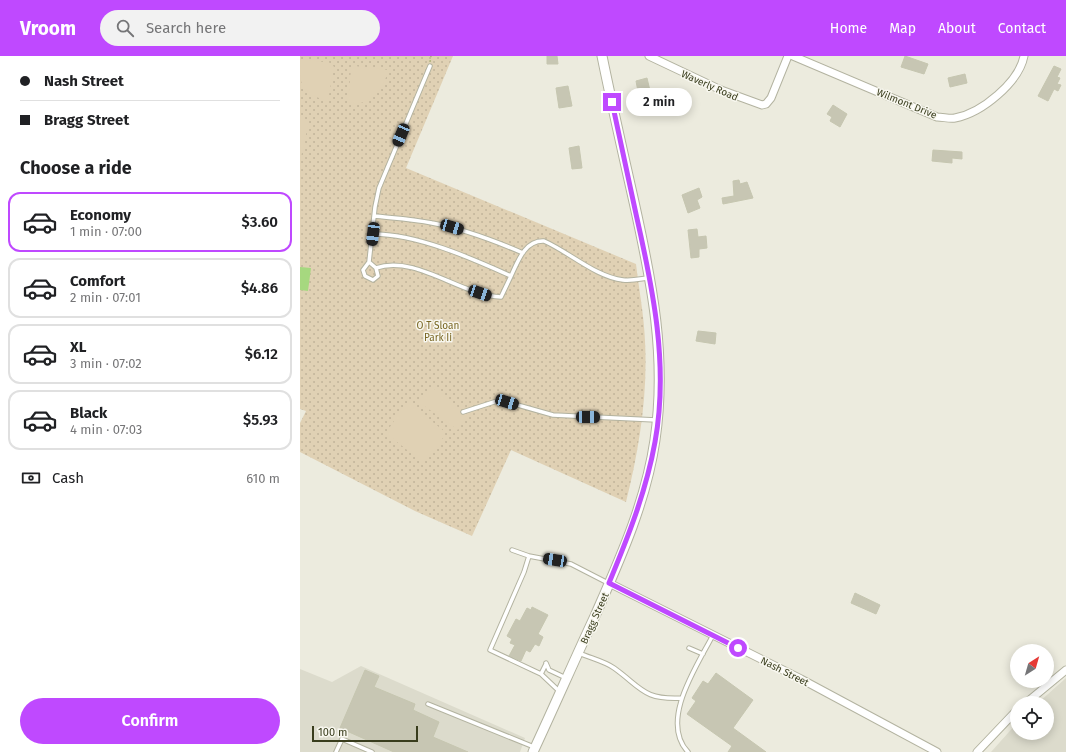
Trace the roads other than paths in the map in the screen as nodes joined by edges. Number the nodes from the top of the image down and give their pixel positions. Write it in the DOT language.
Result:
graph roads {
  1 [pos="602,56"];
  2 [pos="649,56"];
  3 [pos="788,56"];
  4 [pos="793,56"];
  5 [pos="1024,56"];
  6 [pos="430,66"];
  7 [pos="374,216"];
  8 [pos="373,234"];
  9 [pos="523,253"];
  10 [pos="369,262"];
  11 [pos="376,268"];
  12 [pos="511,276"];
  13 [pos="650,277"];
  14 [pos="464,412"];
  15 [pos="657,421"];
  16 [pos="512,550"];
  17 [pos="529,556"];
  18 [pos="609,583"];
  19 [pos="713,635"];
  20 [pos="689,648"];
  21 [pos="578,652"];
  22 [pos="703,654"];
  23 [pos="1066,670"];
  24 [pos="541,674"];
  25 [pos="566,679"];
  26 [pos="560,692"];
  27 [pos="1034,696"];
  28 [pos="682,698"];
  29 [pos="428,704"];
  30 [pos="1010,717"];
  31 [pos="534,750"];
  32 [pos="336,752"];
  33 [pos="372,752"];
  34 [pos="688,752"];
  35 [pos="937,752"];
  36 [pos="977,752"];
  1 -- 13 [label="street, Bragg Street"];
  2 -- 3 [label="street, Waverly Road"];
  4 -- 5 [label="street, Wilmont Drive"];
  6 -- 7 [label="lane"];
  7 -- 8 [label="lane"];
  7 -- 9 [label="lane"];
  8 -- 10 [label="lane"];
  8 -- 12 [label="lane"];
  9 -- 12 [label="lane"];
  9 -- 13 [label="lane"];
  10 -- 11 [label="lane"];
  10 -- 11 [label="lane"];
  11 -- 12 [label="lane"];
  13 -- 15 [label="street, Bragg Street"];
  14 -- 15 [label="lane"];
  15 -- 18 [label="street, Bragg Street"];
  16 -- 17 [label="lane"];
  17 -- 18 [label="lane"];
  17 -- 24 [label="lane"];
  18 -- 19 [label="street, Nash Street"];
  18 -- 21 [label="street, Bragg Street"];
  19 -- 22 [label="lane"];
  19 -- 35 [label="street, Nash Street"];
  20 -- 22 [label="lane"];
  21 -- 25 [label="street, Bragg Street"];
  21 -- 28 [label="lane"];
  22 -- 28 [label="lane"];
  23 -- 27 [label="street"];
  24 -- 25 [label="lane"];
  24 -- 26 [label="lane"];
  25 -- 26 [label="street, Bragg Street"];
  26 -- 31 [label="street, Bragg Street"];
  28 -- 34 [label="lane"];
  29 -- 31 [label="lane"];
  30 -- 36 [label="street"];
  32 -- 33 [label="lane"];
}
